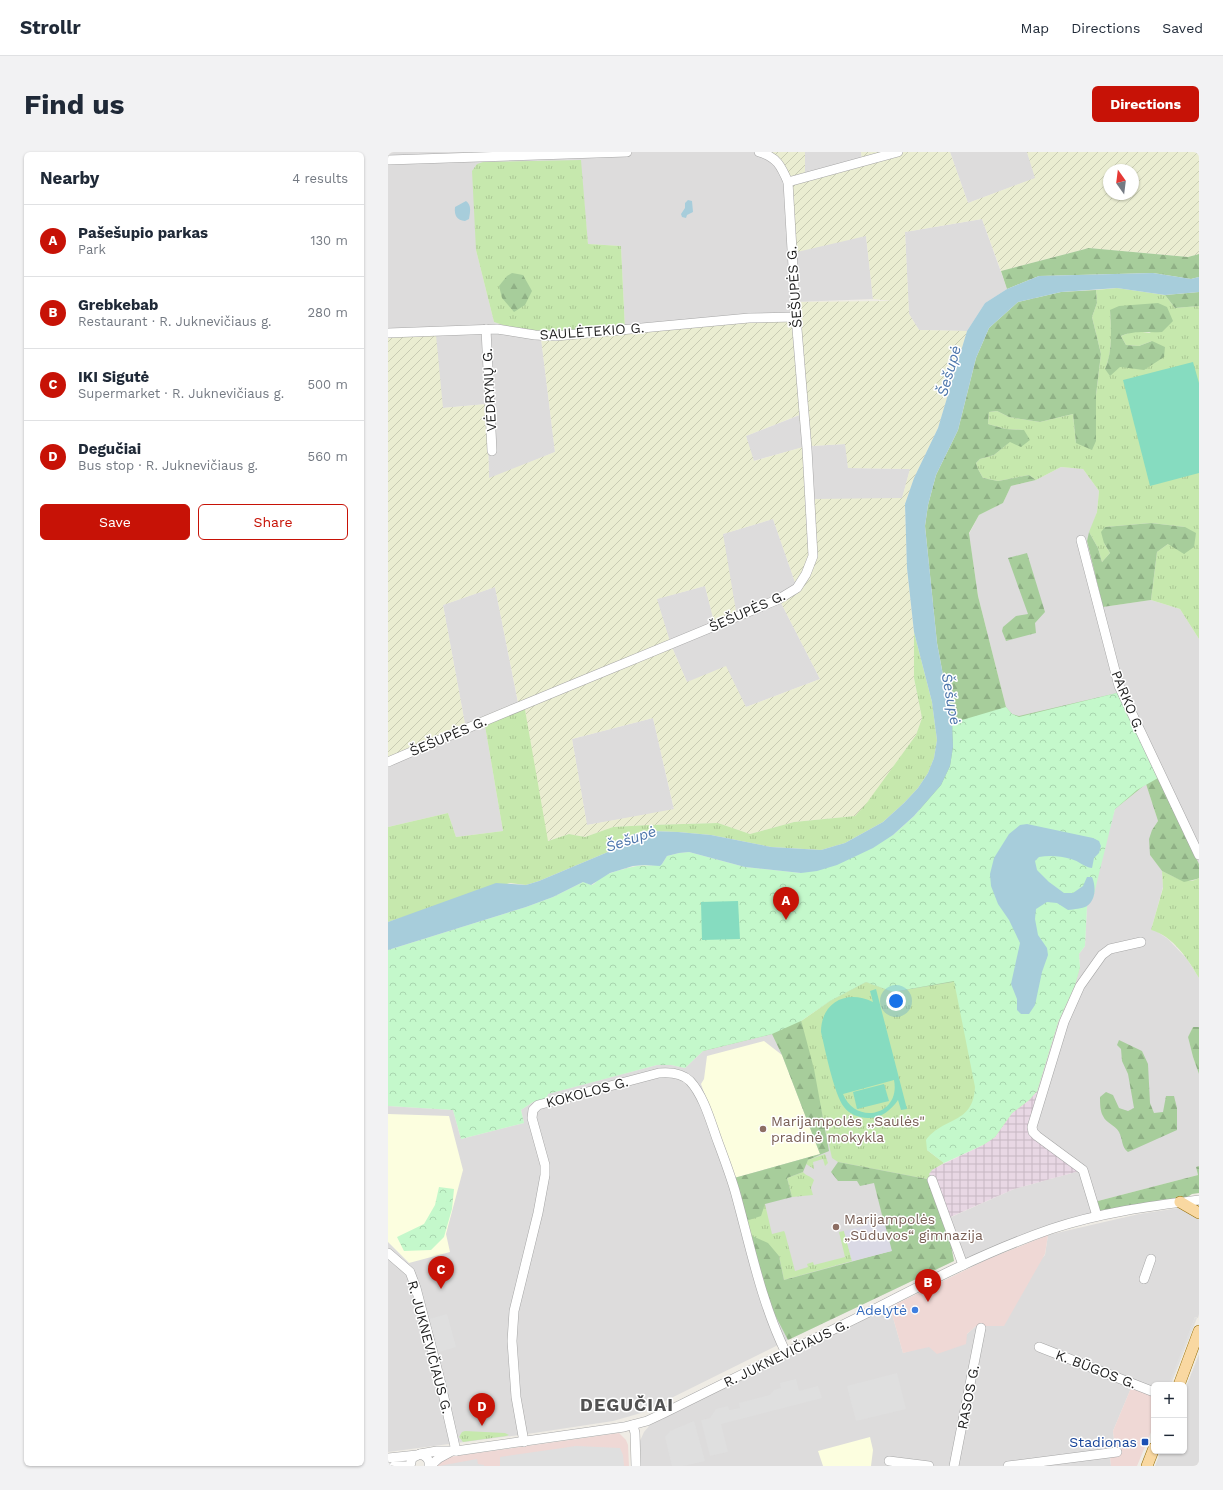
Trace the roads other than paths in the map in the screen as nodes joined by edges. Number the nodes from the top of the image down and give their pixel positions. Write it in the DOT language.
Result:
graph roads {
  1 [pos="627,152"];
  2 [pos="759,152"];
  3 [pos="897,152"];
  4 [pos="388,160"];
  5 [pos="788,182"];
  6 [pos="796,317"];
  7 [pos="486,329"];
  8 [pos="388,333"];
  9 [pos="492,451"];
  10 [pos="1081,540"];
  11 [pos="388,762"];
  12 [pos="1199,855"];
  13 [pos="1141,942"];
  14 [pos="932,1180"];
  15 [pos="1199,1200"];
  16 [pos="1180,1202"];
  17 [pos="1199,1213"];
  18 [pos="1097,1216"];
  19 [pos="388,1253"];
  20 [pos="1151,1259"];
  21 [pos="963,1265"];
  22 [pos="1144,1279"];
  23 [pos="982,1328"];
  24 [pos="1199,1331"];
  25 [pos="1039,1347"];
  26 [pos="786,1353"];
  27 [pos="1180,1382"];
  28 [pos="1151,1391"];
  29 [pos="633,1426"];
  30 [pos="524,1442"];
  31 [pos="454,1451"];
  32 [pos="1117,1452"];
  33 [pos="419,1454"];
  34 [pos="1152,1454"];
  35 [pos="388,1458"];
  36 [pos="889,1461"];
  37 [pos="394,1466"];
  38 [pos="406,1466"];
  39 [pos="410,1466"];
  40 [pos="429,1466"];
  41 [pos="636,1466"];
  42 [pos="929,1466"];
  43 [pos="954,1466"];
  44 [pos="1008,1466"];
  45 [pos="1147,1466"];
  1 -- 4 [label="street"];
  2 -- 5 [label="street, ŠEŠUPĖS G."];
  3 -- 5 [label="street"];
  5 -- 6 [label="street, ŠEŠUPĖS G."];
  6 -- 7 [label="street, SAULĖTEKIO G."];
  6 -- 11 [label="street, ŠEŠUPĖS G."];
  7 -- 8 [label="street, SAULĖTEKIO G."];
  7 -- 9 [label="street, VĖDRYNŲ G."];
  10 -- 12 [label="street, PARKO G."];
  13 -- 18 [label="street"];
  14 -- 21 [label="street"];
  15 -- 16 [label="street, R. JUKNEVIČIAUS G."];
  16 -- 17 [label="main road"];
  16 -- 18 [label="street, R. JUKNEVIČIAUS G."];
  18 -- 21 [label="street, R. JUKNEVIČIAUS G."];
  19 -- 31 [label="street, R. JUKNEVIČIAUS G."];
  20 -- 22 [label="street"];
  21 -- 26 [label="street, R. JUKNEVIČIAUS G."];
  23 -- 43 [label="street, RASOS G."];
  24 -- 27 [label="main road"];
  25 -- 28 [label="street, K. BŪGOS G."];
  26 -- 29 [label="street, R. JUKNEVIČIAUS G."];
  26 -- 30 [label="street, KOKOLOS G."];
  29 -- 30 [label="street, R. JUKNEVIČIAUS G."];
  29 -- 41 [label="street"];
  30 -- 31 [label="street, R. JUKNEVIČIAUS G."];
  31 -- 33 [label="street, R. JUKNEVIČIAUS G."];
  31 -- 40 [label="street, R. JUKNEVIČIAUS G."];
  32 -- 44 [label="street"];
  33 -- 35 [label="street, R. JUKNEVIČIAUS G."];
  33 -- 39 [label="street"];
  33 -- 40 [label="street"];
  34 -- 45 [label="main road"];
  36 -- 42 [label="street"];
  37 -- 38 [label="street"];
}
